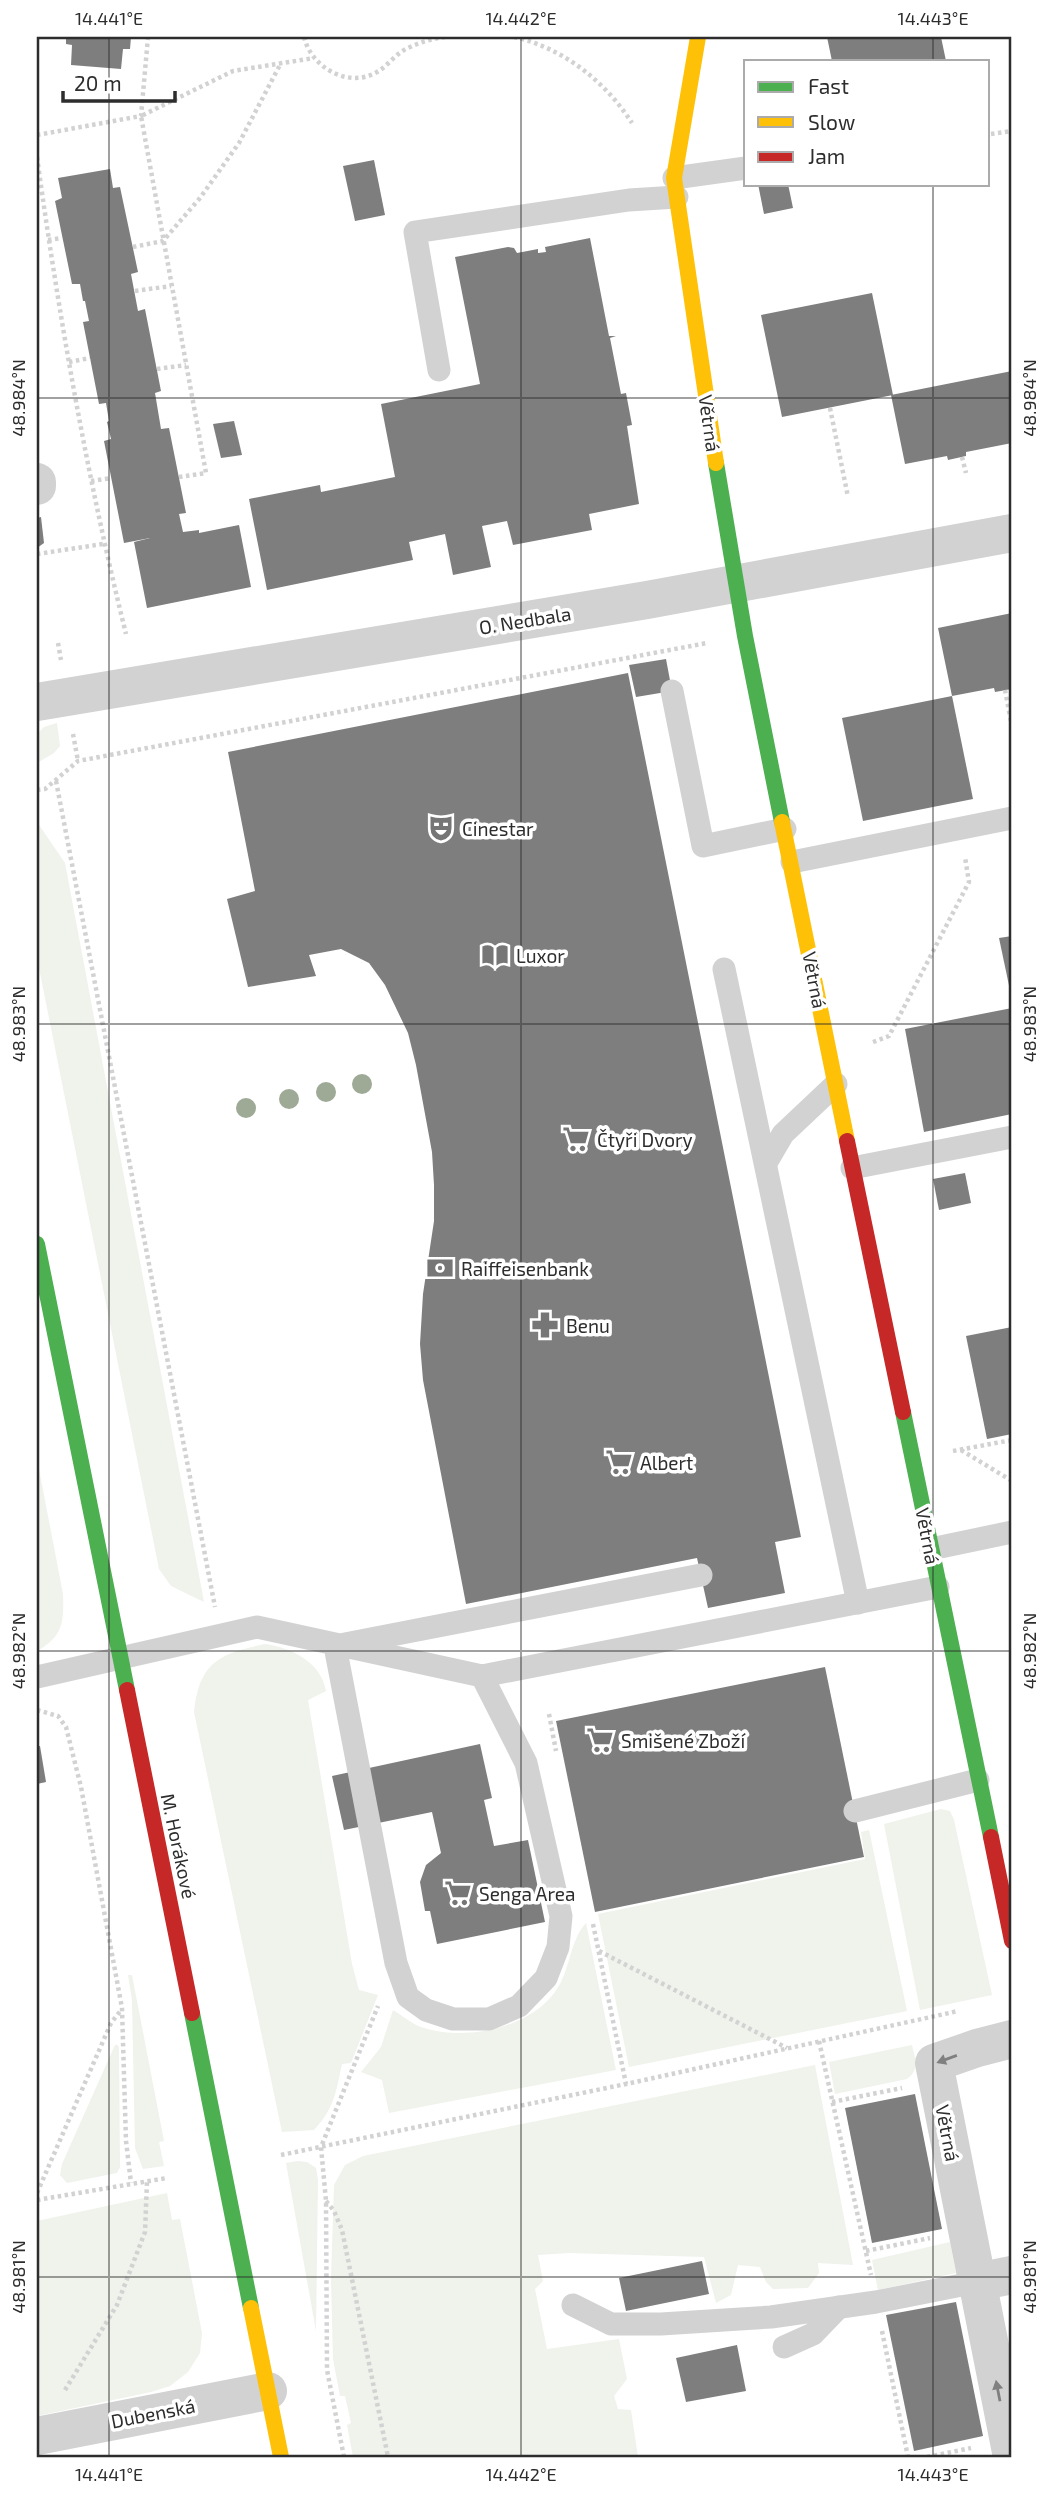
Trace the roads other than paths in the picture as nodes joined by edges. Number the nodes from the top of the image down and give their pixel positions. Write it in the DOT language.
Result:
graph roads {
  1 [pos="698,37"];
  2 [pos="744,170"];
  3 [pos="676,188"];
  4 [pos="439,370"];
  5 [pos="1012,533"];
  6 [pos="736,584"];
  7 [pos="672,691"];
  8 [pos="37,702"];
  9 [pos="1012,818"];
  10 [pos="785,829"];
  11 [pos="792,862"];
  12 [pos="724,969"];
  13 [pos="836,1084"];
  14 [pos="1012,1137"];
  15 [pos="766,1163"];
  16 [pos="852,1168"];
  17 [pos="37,1244"];
  18 [pos="1012,1532"];
  19 [pos="931,1549"];
  20 [pos="701,1576"];
  21 [pos="938,1587"];
  22 [pos="858,1603"];
  23 [pos="335,1646"];
  24 [pos="120,1658"];
  25 [pos="482,1676"];
  26 [pos="37,1677"];
  27 [pos="978,1780"];
  28 [pos="855,1811"];
  29 [pos="1010,1918"];
  30 [pos="1012,1941"];
  31 [pos="1012,2039"];
  32 [pos="995,2279"];
  33 [pos="573,2305"];
  34 [pos="839,2307"];
  35 [pos="784,2347"];
  36 [pos="268,2390"];
  37 [pos="37,2436"];
  38 [pos="1009,2449"];
  39 [pos="42,2457"];
  40 [pos="281,2457"];
  1 -- 3 [label="street, Větrná"];
  2 -- 3 [label="lane"];
  3 -- 4 [label="lane"];
  3 -- 6 [label="street, Větrná"];
  5 -- 6 [label="street, O. Nedbala"];
  6 -- 8 [label="street, O. Nedbala"];
  6 -- 10 [label="street, Větrná"];
  7 -- 10 [label="lane"];
  9 -- 11 [label="lane"];
  10 -- 11 [label="street, Větrná"];
  11 -- 13 [label="street, Větrná"];
  12 -- 15 [label="lane"];
  13 -- 15 [label="lane"];
  13 -- 16 [label="street, Větrná"];
  14 -- 16 [label="lane"];
  15 -- 22 [label="lane"];
  16 -- 19 [label="street, Větrná"];
  17 -- 24 [label="street, M. Horákové"];
  18 -- 19 [label="lane"];
  19 -- 21 [label="street, Větrná"];
  20 -- 23 [label="lane"];
  21 -- 22 [label="lane"];
  21 -- 27 [label="street, Větrná"];
  22 -- 25 [label="lane"];
  23 -- 24 [label="lane"];
  23 -- 25 [label="lane"];
  23 -- 25 [label="lane"];
  24 -- 26 [label="lane"];
  24 -- 36 [label="street, M. Horákové"];
  27 -- 28 [label="lane"];
  27 -- 29 [label="street, Větrná"];
  29 -- 30 [label="street, Větrná"];
  31 -- 32 [label="street, Větrná, one-way"];
  32 -- 34 [label="lane"];
  38 -- 32 [label="street, Větrná, one-way"];
  33 -- 34 [label="lane"];
  34 -- 35 [label="lane"];
  36 -- 37 [label="street, Dubenská"];
  36 -- 40 [label="street, M. Horákové"];
  37 -- 39 [label="street"];
}
